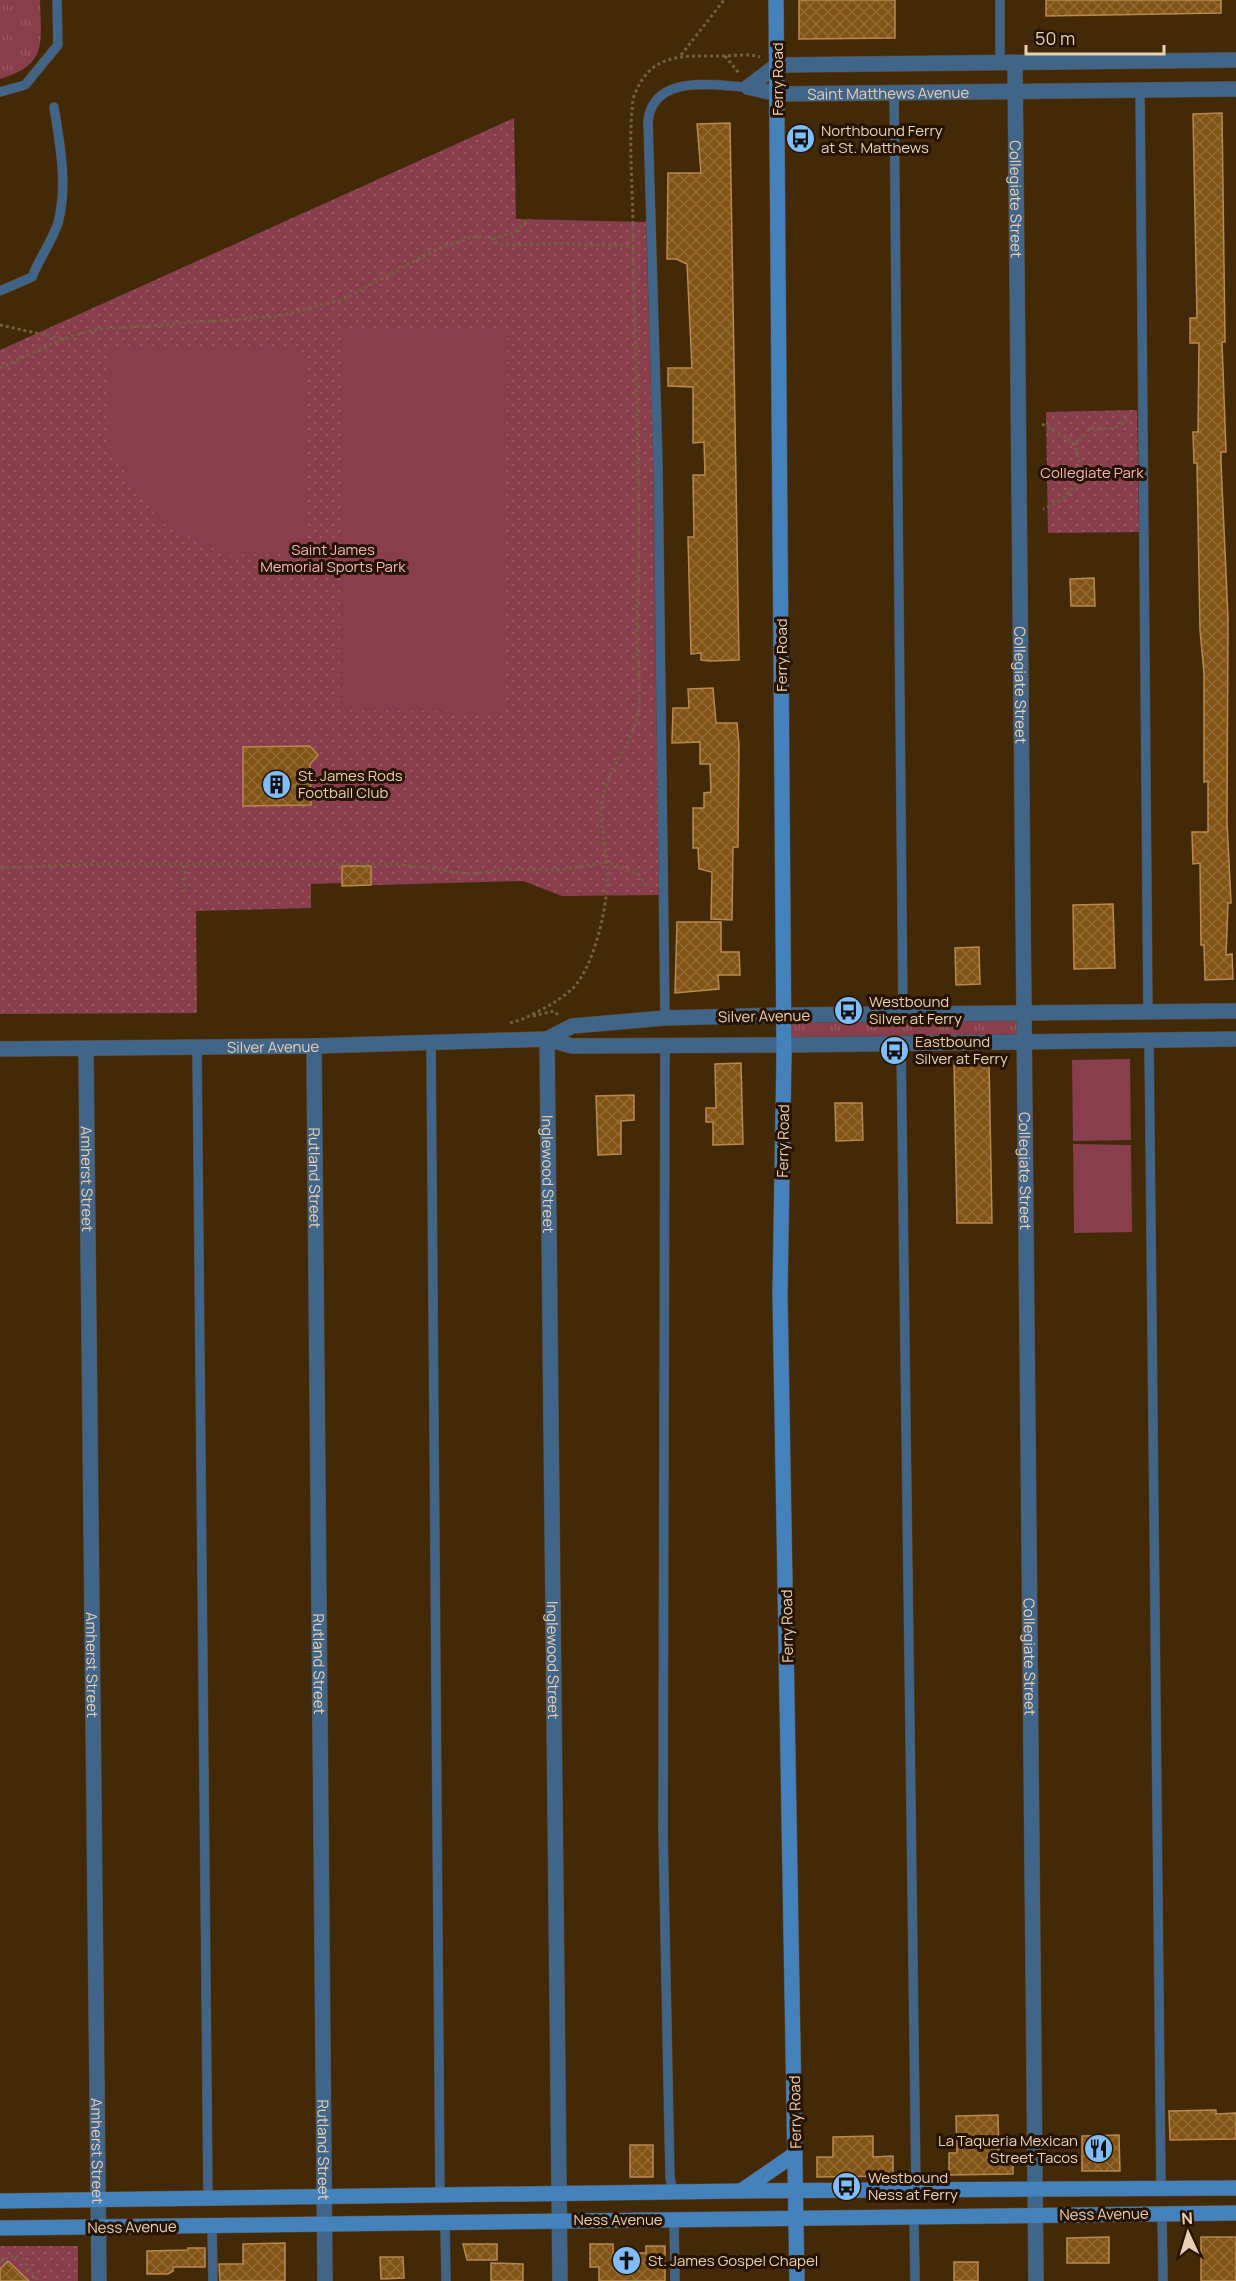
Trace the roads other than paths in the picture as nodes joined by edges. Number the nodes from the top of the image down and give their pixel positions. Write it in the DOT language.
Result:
graph roads {
  1 [pos="57,0"];
  2 [pos="776,0"];
  3 [pos="1000,0"];
  4 [pos="1236,60"];
  5 [pos="1007,63"];
  6 [pos="777,66"];
  7 [pos="748,87"];
  8 [pos="1236,89"];
  9 [pos="1140,90"];
  10 [pos="1015,91"];
  11 [pos="0,92"];
  12 [pos="894,93"];
  13 [pos="777,94"];
  14 [pos="54,107"];
  15 [pos="0,291"];
  16 [pos="1236,1011"];
  17 [pos="1149,1013"];
  18 [pos="903,1014"];
  19 [pos="1024,1014"];
  20 [pos="784,1015"];
  21 [pos="665,1018"];
  22 [pos="547,1039"];
  23 [pos="1236,1039"];
  24 [pos="1149,1040"];
  25 [pos="1024,1042"];
  26 [pos="901,1043"];
  27 [pos="431,1044"];
  28 [pos="665,1045"];
  29 [pos="783,1045"];
  30 [pos="314,1046"];
  31 [pos="197,1047"];
  32 [pos="0,1049"];
  33 [pos="86,1049"];
  34 [pos="795,2154"];
  35 [pos="1161,2188"];
  36 [pos="1236,2188"];
  37 [pos="1035,2189"];
  38 [pos="741,2191"];
  39 [pos="797,2191"];
  40 [pos="916,2191"];
  41 [pos="673,2192"];
  42 [pos="560,2194"];
  43 [pos="440,2195"];
  44 [pos="325,2196"];
  45 [pos="98,2199"];
  46 [pos="208,2199"];
  47 [pos="0,2201"];
  48 [pos="1236,2213"];
  49 [pos="1162,2214"];
  50 [pos="1036,2215"];
  51 [pos="797,2218"];
  52 [pos="914,2218"];
  53 [pos="560,2219"];
  54 [pos="674,2219"];
  55 [pos="445,2223"];
  56 [pos="325,2224"];
  57 [pos="212,2225"];
  58 [pos="98,2227"];
  59 [pos="0,2228"];
  60 [pos="99,2281"];
  61 [pos="213,2281"];
  62 [pos="326,2281"];
  63 [pos="446,2281"];
  64 [pos="560,2281"];
  65 [pos="675,2281"];
  66 [pos="797,2281"];
  67 [pos="915,2281"];
  68 [pos="1036,2281"];
  69 [pos="1162,2281"];
  1 -- 11 [label="lane"];
  2 -- 6 [label="main road, Ferry Road"];
  3 -- 5 [label="lane"];
  4 -- 5 [label="street, Saint Matthews Avenue"];
  5 -- 6 [label="street, Saint Matthews Avenue"];
  5 -- 10 [label="street, Collegiate Street"];
  6 -- 7 [label="street"];
  6 -- 13 [label="main road, Ferry Road"];
  7 -- 13 [label="street, Saint Matthews Avenue"];
  7 -- 21 [label="lane"];
  8 -- 9 [label="street, Saint Matthews Avenue"];
  9 -- 10 [label="street, Saint Matthews Avenue"];
  9 -- 17 [label="lane"];
  10 -- 12 [label="street, Saint Matthews Avenue"];
  10 -- 19 [label="street, Collegiate Street"];
  12 -- 13 [label="street, Saint Matthews Avenue"];
  12 -- 18 [label="lane"];
  13 -- 20 [label="main road, Ferry Road"];
  14 -- 15 [label="lane"];
  16 -- 17 [label="street, Silver Avenue"];
  17 -- 19 [label="street, Silver Avenue"];
  18 -- 19 [label="street, Silver Avenue"];
  18 -- 20 [label="street, Silver Avenue"];
  19 -- 25 [label="street, Collegiate Street"];
  20 -- 21 [label="street, Silver Avenue"];
  20 -- 29 [label="main road, Ferry Road"];
  21 -- 22 [label="street, Silver Avenue"];
  22 -- 27 [label="street, Silver Avenue"];
  22 -- 28 [label="street, Silver Avenue"];
  22 -- 42 [label="street, Inglewood Street"];
  23 -- 24 [label="street, Silver Avenue"];
  24 -- 25 [label="street, Silver Avenue"];
  24 -- 35 [label="lane"];
  25 -- 26 [label="street, Silver Avenue"];
  25 -- 37 [label="street, Collegiate Street"];
  26 -- 29 [label="street, Silver Avenue"];
  26 -- 40 [label="lane"];
  27 -- 30 [label="street, Silver Avenue"];
  27 -- 43 [label="lane"];
  28 -- 29 [label="street, Silver Avenue"];
  28 -- 41 [label="lane"];
  29 -- 34 [label="main road, Ferry Road"];
  30 -- 31 [label="street, Silver Avenue"];
  30 -- 44 [label="street, Rutland Street"];
  31 -- 33 [label="street, Silver Avenue"];
  31 -- 46 [label="lane"];
  32 -- 33 [label="street, Silver Avenue"];
  33 -- 45 [label="street, Amherst Street"];
  34 -- 38 [label="main road"];
  34 -- 39 [label="main road, Ferry Road"];
  35 -- 36 [label="main road, Ness Avenue"];
  35 -- 37 [label="main road, Ness Avenue"];
  37 -- 40 [label="main road, Ness Avenue"];
  37 -- 50 [label="street, Collegiate Street"];
  38 -- 39 [label="main road, Ness Avenue"];
  38 -- 41 [label="main road, Ness Avenue"];
  39 -- 40 [label="main road, Ness Avenue"];
  39 -- 51 [label="main road, Ferry Road"];
  41 -- 42 [label="main road, Ness Avenue"];
  42 -- 43 [label="main road, Ness Avenue"];
  42 -- 53 [label="street, Inglewood Street"];
  43 -- 44 [label="main road, Ness Avenue"];
  44 -- 46 [label="main road, Ness Avenue"];
  44 -- 56 [label="street, Rutland Street"];
  45 -- 46 [label="main road, Ness Avenue"];
  45 -- 47 [label="main road, Ness Avenue"];
  45 -- 58 [label="street, Amherst Street"];
  48 -- 49 [label="main road, Ness Avenue"];
  49 -- 50 [label="main road, Ness Avenue"];
  49 -- 69 [label="lane"];
  50 -- 52 [label="main road, Ness Avenue"];
  50 -- 68 [label="street, Collegiate Street"];
  51 -- 52 [label="main road, Ness Avenue"];
  51 -- 54 [label="main road, Ness Avenue"];
  51 -- 66 [label="main road, Ferry Road"];
  52 -- 67 [label="lane"];
  53 -- 54 [label="main road, Ness Avenue"];
  53 -- 55 [label="main road, Ness Avenue"];
  53 -- 64 [label="street, Inglewood Street"];
  54 -- 65 [label="lane"];
  55 -- 56 [label="main road, Ness Avenue"];
  55 -- 63 [label="lane"];
  56 -- 57 [label="main road, Ness Avenue"];
  56 -- 62 [label="street, Rutland Street"];
  57 -- 58 [label="main road, Ness Avenue"];
  57 -- 61 [label="lane"];
  58 -- 59 [label="main road, Ness Avenue"];
  58 -- 60 [label="street, Amherst Street"];
}
